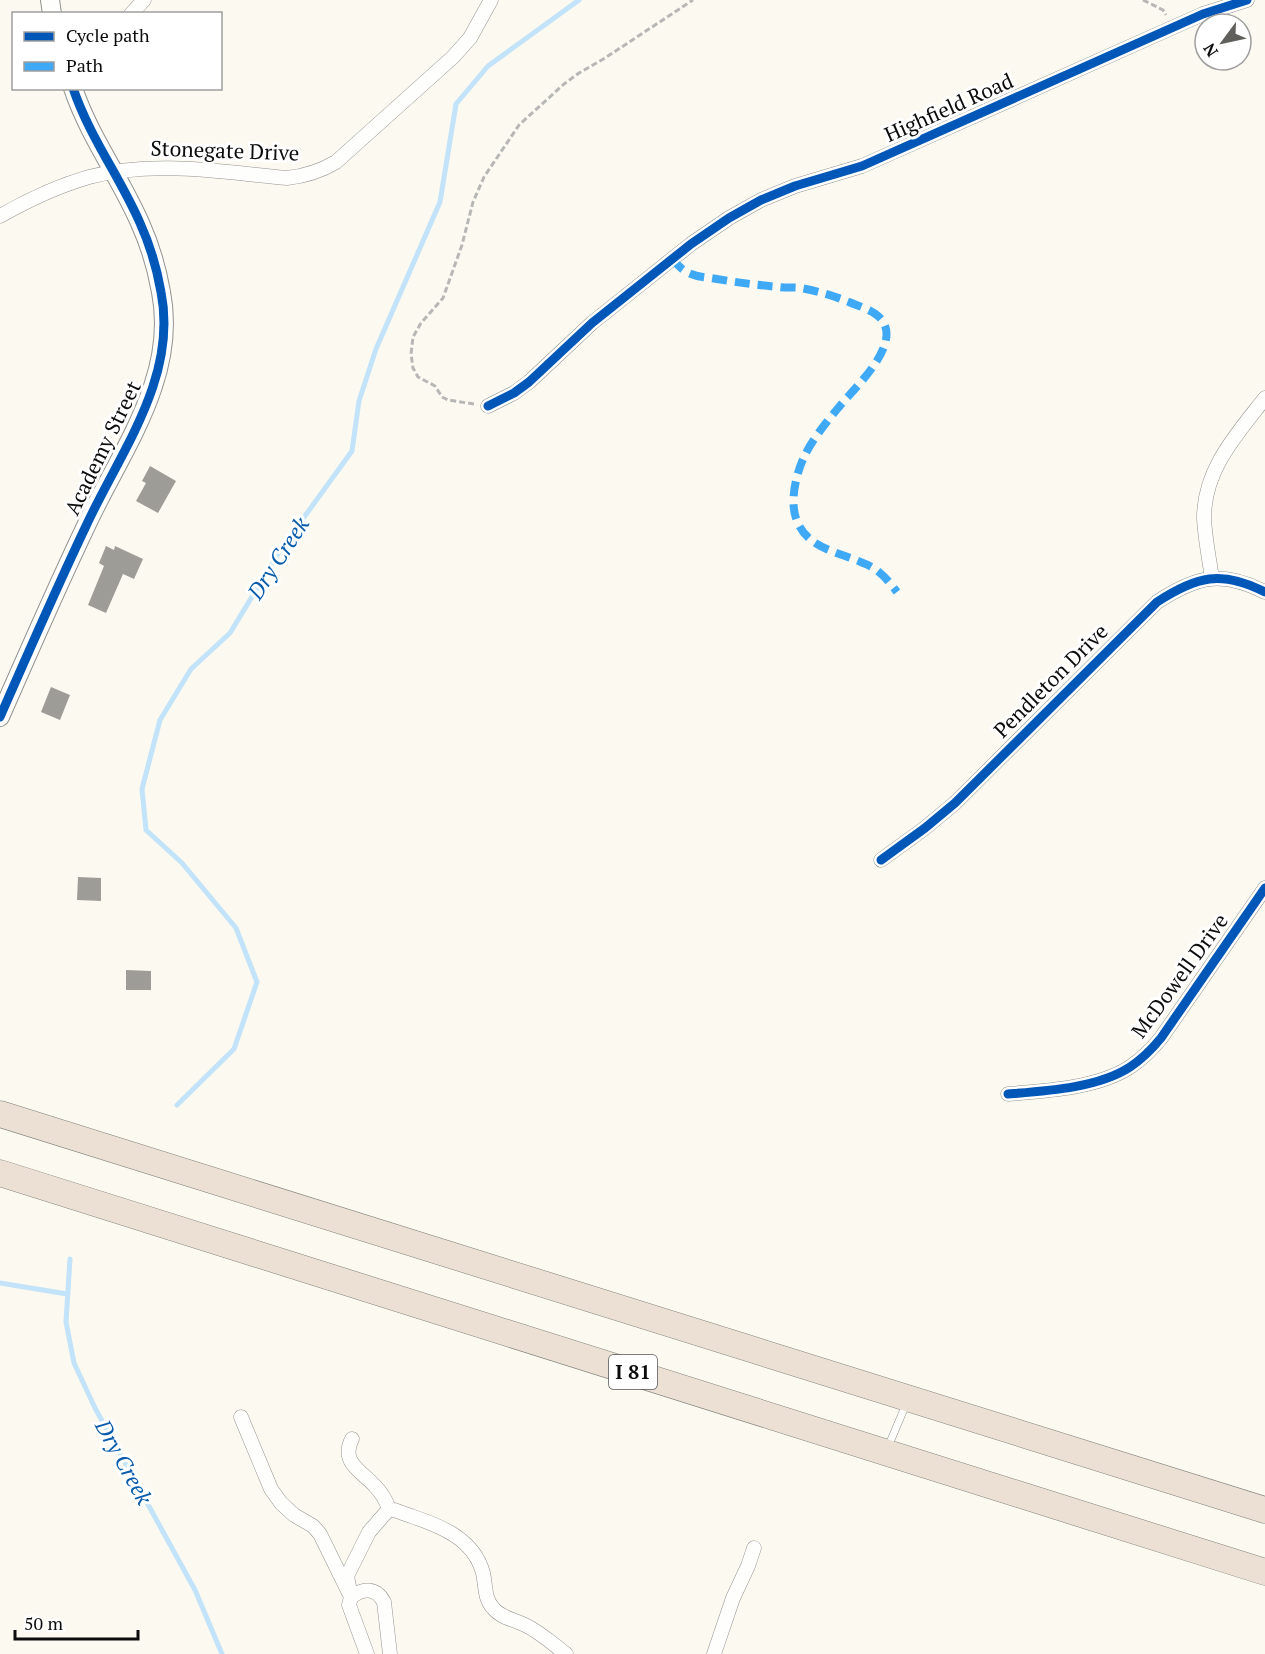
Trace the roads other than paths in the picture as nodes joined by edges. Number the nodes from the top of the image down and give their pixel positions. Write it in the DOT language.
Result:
graph roads {
  1 [pos="144,0"];
  2 [pos="491,0"];
  3 [pos="1247,0"];
  4 [pos="133,12"];
  5 [pos="74,90"];
  6 [pos="114,172"];
  7 [pos="0,216"];
  8 [pos="1265,398"];
  9 [pos="489,406"];
  10 [pos="1212,578"];
  11 [pos="1265,592"];
  12 [pos="0,717"];
  13 [pos="881,860"];
  14 [pos="1265,888"];
  15 [pos="1008,1094"];
  16 [pos="0,1114"];
  17 [pos="0,1173"];
  18 [pos="908,1398"];
  19 [pos="241,1417"];
  20 [pos="352,1439"];
  21 [pos="886,1452"];
  22 [pos="389,1509"];
  23 [pos="1265,1510"];
  24 [pos="754,1548"];
  25 [pos="1265,1572"];
  26 [pos="351,1597"];
  27 [pos="367,1654"];
  28 [pos="390,1654"];
  29 [pos="566,1654"];
  30 [pos="714,1654"];
  1 -- 4 [label="street"];
  2 -- 6 [label="street, Stonegate Drive"];
  3 -- 9 [label="street, Highfield Road"];
  5 -- 6 [label="street, Academy Street"];
  6 -- 7 [label="street, Stonegate Drive"];
  6 -- 12 [label="street, Academy Street"];
  8 -- 10 [label="street"];
  10 -- 11 [label="street, Pendleton Drive"];
  10 -- 13 [label="street, Pendleton Drive"];
  14 -- 15 [label="street, McDowell Drive"];
  16 -- 18 [label="highway"];
  17 -- 21 [label="highway, I 81"];
  18 -- 21 [label="lane"];
  18 -- 23 [label="highway"];
  19 -- 26 [label="street"];
  20 -- 22 [label="street"];
  21 -- 25 [label="highway, I 81"];
  22 -- 26 [label="street"];
  22 -- 29 [label="street"];
  24 -- 30 [label="street"];
  26 -- 27 [label="street"];
  26 -- 28 [label="street"];
}
